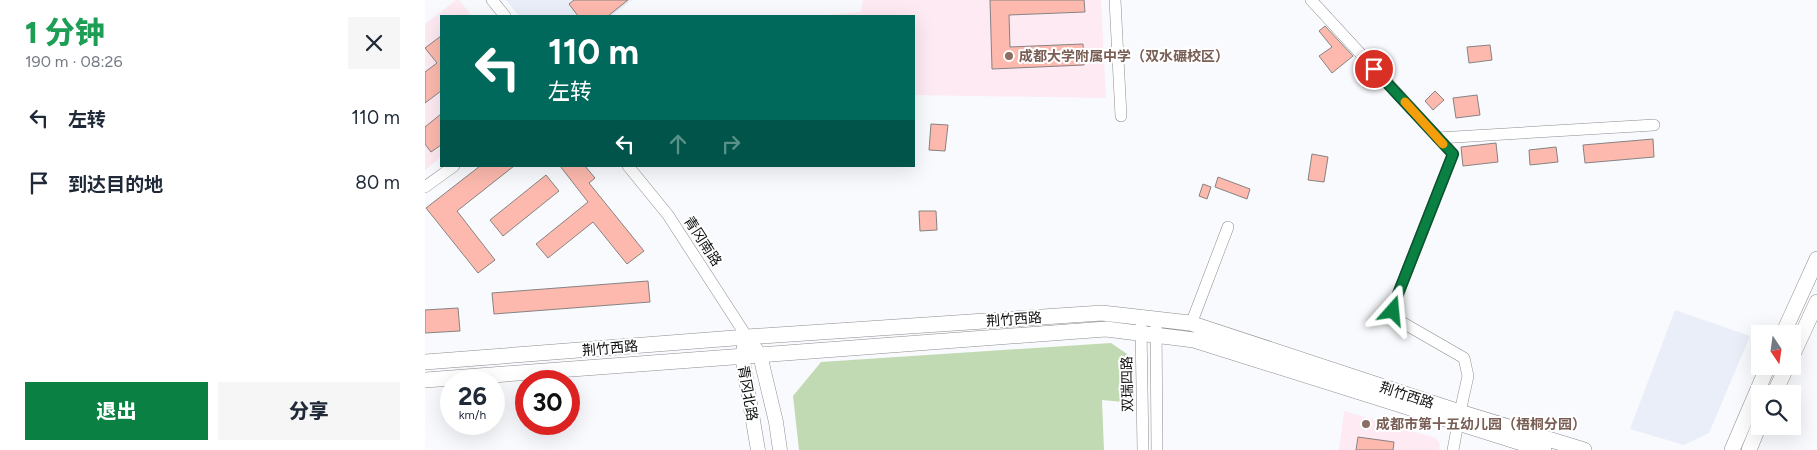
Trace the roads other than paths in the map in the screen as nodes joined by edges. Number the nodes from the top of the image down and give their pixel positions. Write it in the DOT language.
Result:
graph roads {
  1 [pos="492,0"];
  2 [pos="1115,0"];
  3 [pos="1311,0"];
  4 [pos="504,15"];
  5 [pos="1121,116"];
  6 [pos="1654,125"];
  7 [pos="1438,138"];
  8 [pos="453,167"];
  9 [pos="629,167"];
  10 [pos="425,188"];
  11 [pos="1228,227"];
  12 [pos="1817,259"];
  13 [pos="1817,302"];
  14 [pos="1149,318"];
  15 [pos="1191,324"];
  16 [pos="1787,325"];
  17 [pos="1149,334"];
  18 [pos="747,337"];
  19 [pos="1801,337"];
  20 [pos="760,354"];
  21 [pos="742,356"];
  22 [pos="425,362"];
  23 [pos="1764,375"];
  24 [pos="425,380"];
  25 [pos="1459,418"];
  26 [pos="1755,435"];
  27 [pos="758,450"];
  28 [pos="780,450"];
  29 [pos="1143,450"];
  30 [pos="1157,450"];
  31 [pos="1453,450"];
  32 [pos="1544,450"];
  33 [pos="1584,450"];
  34 [pos="1732,450"];
  35 [pos="1749,450"];
  1 -- 4 [label="street"];
  2 -- 5 [label="street"];
  3 -- 7 [label="street"];
  6 -- 7 [label="street"];
  7 -- 25 [label="street"];
  8 -- 10 [label="street"];
  9 -- 18 [label="street, 青冈南路"];
  11 -- 15 [label="street"];
  12 -- 16 [label="main road"];
  13 -- 19 [label="main road"];
  14 -- 15 [label="main road, 荆竹西路"];
  14 -- 17 [label="street, 双瑞四路"];
  14 -- 18 [label="main road, 荆竹西路"];
  15 -- 25 [label="main road, 荆竹西路"];
  17 -- 20 [label="main road, 荆竹西路"];
  17 -- 25 [label="main road, 荆竹西路"];
  17 -- 29 [label="street, 双瑞四路"];
  17 -- 30 [label="street, 双瑞四路"];
  18 -- 20 [label="street, 青冈北路"];
  18 -- 21 [label="street, 青冈北路"];
  18 -- 22 [label="main road, 荆竹西路"];
  20 -- 21 [label="main road, 荆竹西路"];
  20 -- 28 [label="street, 青冈北路"];
  21 -- 24 [label="main road, 荆竹西路"];
  21 -- 27 [label="street, 青冈北路"];
  23 -- 34 [label="main road"];
  25 -- 31 [label="street"];
  25 -- 32 [label="main road, 荆竹西路"];
  25 -- 33 [label="main road, 荆竹西路"];
  26 -- 35 [label="main road"];
}
